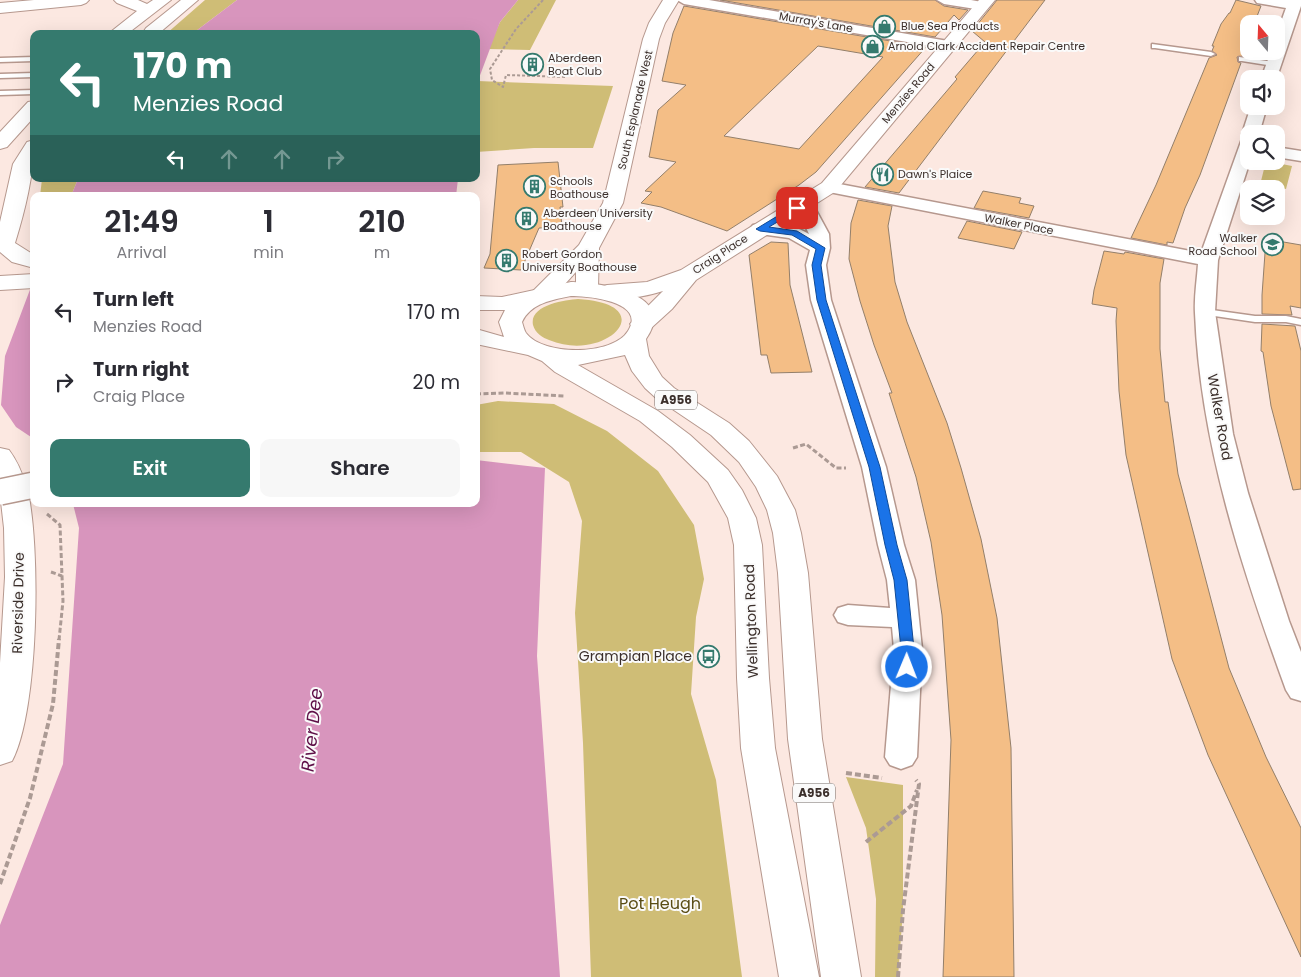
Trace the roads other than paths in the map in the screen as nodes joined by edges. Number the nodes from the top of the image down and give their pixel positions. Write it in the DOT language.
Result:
graph roads {
  1 [pos="81,0"];
  2 [pos="122,0"];
  3 [pos="163,0"];
  4 [pos="190,0"];
  5 [pos="671,0"];
  6 [pos="684,0"];
  7 [pos="944,0"];
  8 [pos="1262,0"];
  9 [pos="985,3"];
  10 [pos="1295,3"];
  11 [pos="0,8"];
  12 [pos="147,11"];
  13 [pos="121,30"];
  14 [pos="153,30"];
  15 [pos="948,45"];
  16 [pos="1155,46"];
  17 [pos="1211,54"];
  18 [pos="30,59"];
  19 [pos="0,60"];
  20 [pos="1248,60"];
  21 [pos="1274,64"];
  22 [pos="1272,70"];
  23 [pos="30,75"];
  24 [pos="0,76"];
  25 [pos="30,92"];
  26 [pos="0,93"];
  27 [pos="30,110"];
  28 [pos="0,143"];
  29 [pos="30,153"];
  30 [pos="1285,153"];
  31 [pos="1301,156"];
  32 [pos="1240,166"];
  33 [pos="829,187"];
  34 [pos="797,208"];
  35 [pos="760,229"];
  36 [pos="588,248"];
  37 [pos="820,248"];
  38 [pos="3,249"];
  39 [pos="1208,260"];
  40 [pos="689,274"];
  41 [pos="30,275"];
  42 [pos="0,283"];
  43 [pos="597,290"];
  44 [pos="534,298"];
  45 [pos="480,303"];
  46 [pos="1205,312"];
  47 [pos="1301,322"];
  48 [pos="638,331"];
  49 [pos="480,337"];
  50 [pos="539,352"];
  51 [pos="0,456"];
  52 [pos="30,486"];
  53 [pos="0,492"];
  54 [pos="848,615"];
  55 [pos="904,618"];
  56 [pos="1301,690"];
  57 [pos="0,752"];
  58 [pos="901,773"];
  59 [pos="799,977"];
  60 [pos="841,977"];
  1 -- 11 [label="main road"];
  2 -- 12 [label="main road"];
  3 -- 12 [label="main road"];
  4 -- 14 [label="main road"];
  5 -- 36 [label="main road, South Esplanade West"];
  6 -- 15 [label="street, Murray's Lane"];
  7 -- 9 [label="street"];
  8 -- 10 [label="street"];
  9 -- 15 [label="main road, Menzies Road"];
  10 -- 21 [label="street"];
  12 -- 13 [label="main road"];
  15 -- 33 [label="main road, Menzies Road"];
  16 -- 17 [label="lane"];
  18 -- 19 [label="lane"];
  20 -- 21 [label="lane"];
  21 -- 22 [label="street"];
  23 -- 24 [label="lane"];
  25 -- 26 [label="lane"];
  27 -- 28 [label="main road"];
  29 -- 38 [label="main road"];
  30 -- 31 [label="street"];
  32 -- 39 [label="street, Walker Road"];
  33 -- 34 [label="main road, Craig Place"];
  33 -- 39 [label="street, Walker Place"];
  34 -- 35 [label="main road, Craig Place"];
  34 -- 37 [label="street"];
  35 -- 37 [label="street"];
  35 -- 40 [label="main road, Craig Place"];
  36 -- 43 [label="main road, South Esplanade West"];
  36 -- 44 [label="main road, South Esplanade West"];
  37 -- 55 [label="street"];
  38 -- 41 [label="main road"];
  39 -- 46 [label="street, Walker Road"];
  40 -- 43 [label="main road, Craig Place"];
  40 -- 48 [label="main road, Craig Place"];
  41 -- 42 [label="main road"];
  43 -- 44 [label="main road, A956"];
  43 -- 48 [label="main road, A956"];
  44 -- 45 [label="main road, A956"];
  44 -- 50 [label="main road, A956"];
  46 -- 47 [label="lane"];
  46 -- 56 [label="street, Walker Road"];
  48 -- 50 [label="main road, A956"];
  48 -- 60 [label="main road, A956"];
  49 -- 50 [label="main road, Wellington Road / A956"];
  50 -- 59 [label="main road, Wellington Road / A956"];
  51 -- 57 [label="main road, Riverside Drive"];
  52 -- 53 [label="street, bridge"];
  54 -- 55 [label="street"];
  55 -- 58 [label="street"];
}
